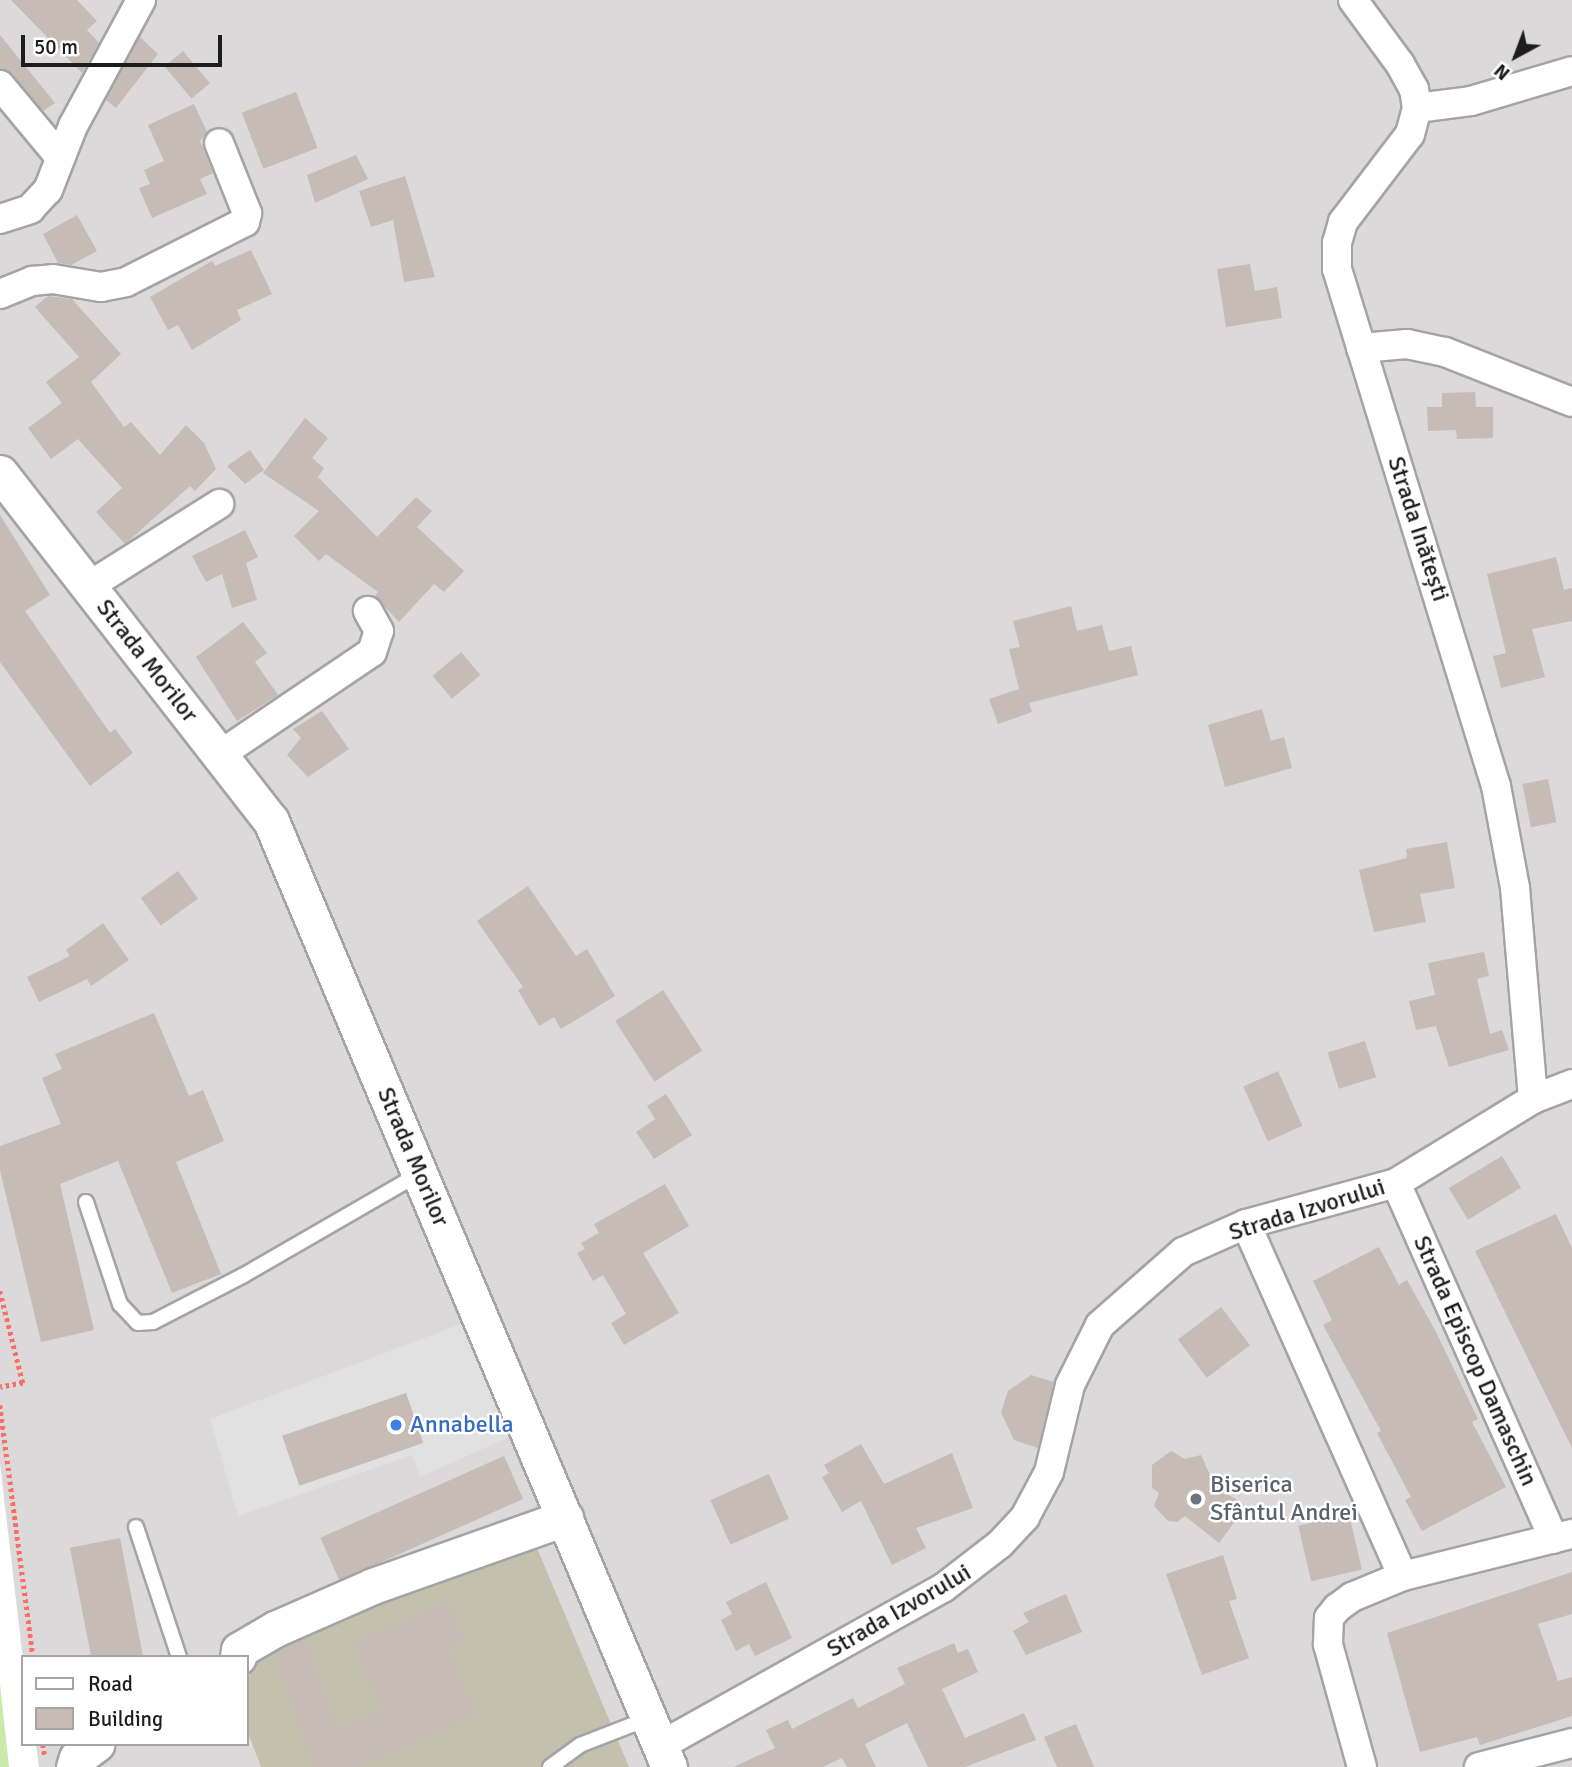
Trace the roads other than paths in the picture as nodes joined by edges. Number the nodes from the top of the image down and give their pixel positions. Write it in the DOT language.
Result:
graph roads {
  1 [pos="141,0"];
  2 [pos="1353,0"];
  3 [pos="1572,71"];
  4 [pos="0,85"];
  5 [pos="1417,108"];
  6 [pos="219,143"];
  7 [pos="60,156"];
  8 [pos="0,219"];
  9 [pos="0,294"];
  10 [pos="1361,348"];
  11 [pos="1572,402"];
  12 [pos="0,473"];
  13 [pos="219,503"];
  14 [pos="89,586"];
  15 [pos="368,611"];
  16 [pos="221,754"];
  17 [pos="1572,1084"];
  18 [pos="1533,1099"];
  19 [pos="419,1174"];
  20 [pos="1396,1183"];
  21 [pos="86,1202"];
  22 [pos="1246,1224"];
  23 [pos="565,1518"];
  24 [pos="135,1527"];
  25 [pos="1563,1536"];
  26 [pos="1403,1576"];
  27 [pos="177,1655"];
  28 [pos="239,1655"];
  29 [pos="1572,1743"];
  30 [pos="659,1744"];
  31 [pos="93,1746"];
  32 [pos="74,1767"];
  33 [pos="550,1767"];
  34 [pos="1362,1767"];
  35 [pos="1479,1767"];
  1 -- 7 [label="street"];
  2 -- 5 [label="street"];
  3 -- 5 [label="street"];
  4 -- 7 [label="street"];
  5 -- 10 [label="street, Strada Inătești"];
  6 -- 9 [label="street"];
  7 -- 8 [label="street"];
  10 -- 11 [label="street"];
  10 -- 18 [label="street, Strada Inătești"];
  12 -- 14 [label="street, Strada Morilor"];
  13 -- 14 [label="street, Strada Morilor"];
  14 -- 16 [label="street, Strada Morilor"];
  15 -- 16 [label="street"];
  16 -- 19 [label="street, Strada Morilor"];
  17 -- 18 [label="street, Strada Izvorului"];
  18 -- 20 [label="street, Strada Izvorului"];
  19 -- 21 [label="lane"];
  19 -- 23 [label="street, Strada Morilor"];
  20 -- 22 [label="street, Strada Izvorului"];
  20 -- 25 [label="street, Strada Episcop Damaschin"];
  22 -- 26 [label="street"];
  22 -- 30 [label="street, Strada Izvorului"];
  23 -- 28 [label="street"];
  23 -- 30 [label="street, Strada Morilor"];
  24 -- 27 [label="lane"];
  25 -- 26 [label="street"];
  26 -- 34 [label="street"];
  29 -- 35 [label="street"];
  30 -- 33 [label="lane"];
  31 -- 32 [label="street"];
}
